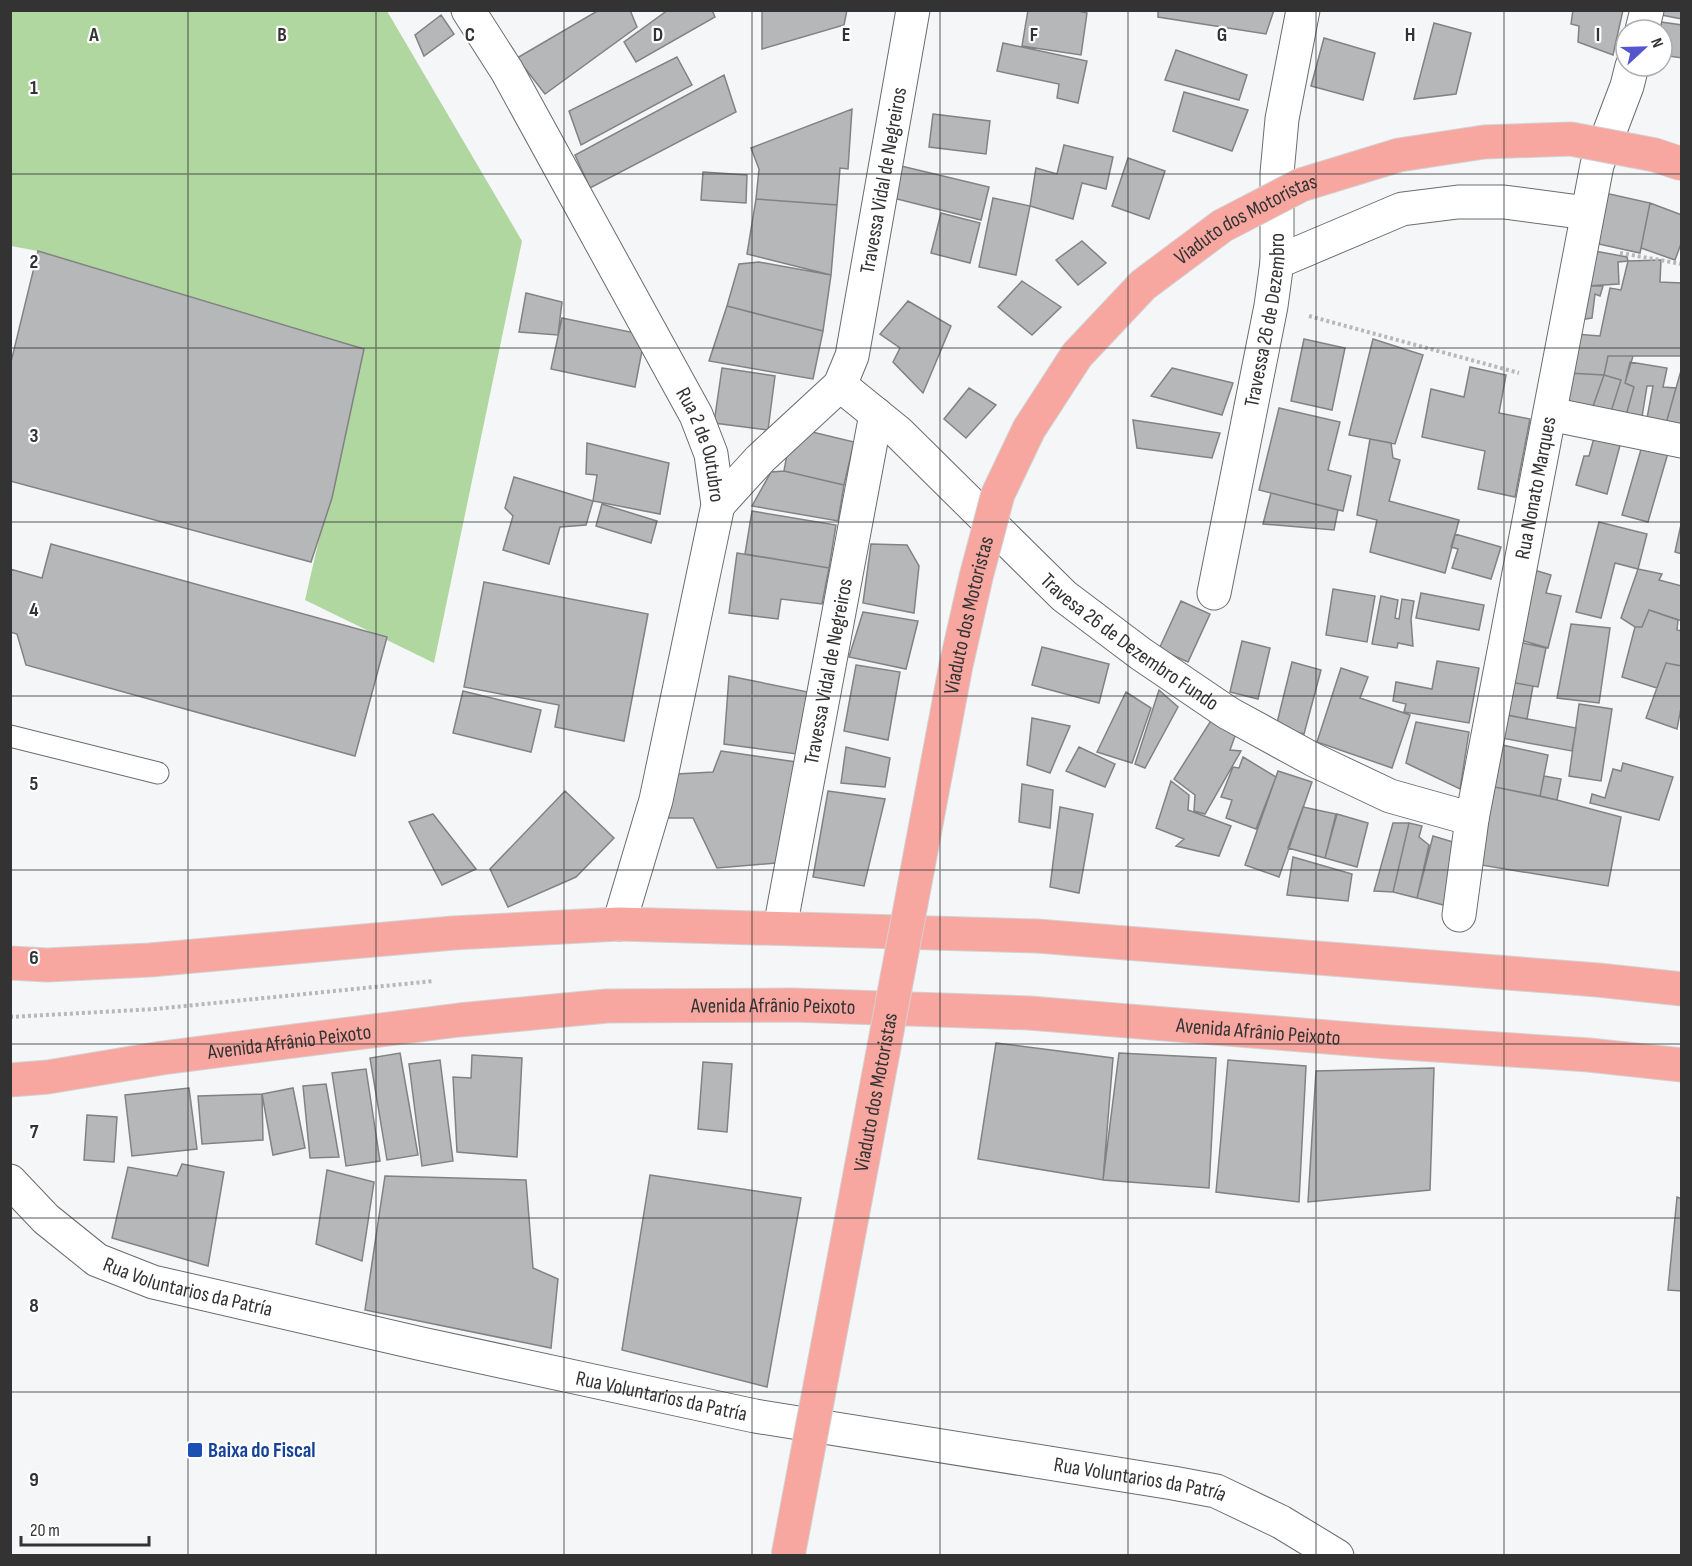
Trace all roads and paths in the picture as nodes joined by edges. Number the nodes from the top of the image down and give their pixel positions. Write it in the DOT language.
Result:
graph roads {
  1 [pos="468,10"];
  2 [pos="913,10"];
  3 [pos="1303,10"];
  4 [pos="1629,78"];
  5 [pos="1682,164"];
  6 [pos="1587,213"];
  7 [pos="1581,246"];
  8 [pos="1277,262"];
  9 [pos="1682,264"];
  10 [pos="1271,306"];
  11 [pos="840,385"];
  12 [pos="1553,399"];
  13 [pos="876,414"];
  14 [pos="1682,441"];
  15 [pos="718,505"];
  16 [pos="1214,593"];
  17 [pos="10,736"];
  18 [pos="158,773"];
  19 [pos="1472,819"];
  20 [pos="1459,915"];
  21 [pos="619,924"];
  22 [pos="780,928"];
  23 [pos="10,963"];
  24 [pos="1682,989"];
  25 [pos="1682,1065"];
  26 [pos="10,1080"];
  27 [pos="10,1181"];
  28 [pos="788,1556"];
  29 [pos="1336,1556"];
  1 -- 15 [label="street, Rua 2 de Outubro"];
  2 -- 11 [label="street, Travessa Vidal de Negreiros"];
  3 -- 8 [label="street, Travessa 26 de Dezembro"];
  4 -- 6 [label="street, Rua Nonato Marques"];
  5 -- 28 [label="main road, Viaduto dos Motoristas, bridge"];
  6 -- 7 [label="street, Rua Nonato Marques"];
  6 -- 8 [label="street"];
  7 -- 9 [label="path"];
  7 -- 12 [label="street, Rua Nonato Marques"];
  8 -- 10 [label="street, Travessa 26 de Dezembro"];
  10 -- 12 [label="path"];
  10 -- 16 [label="street, Travessa 26 de Dezembro"];
  11 -- 13 [label="street, Travesa 26 de Dezembro Fundo"];
  11 -- 15 [label="street"];
  12 -- 14 [label="street"];
  12 -- 19 [label="street, Rua Nonato Marques"];
  13 -- 19 [label="street, Travesa 26 de Dezembro Fundo"];
  13 -- 22 [label="street, Travessa Vidal de Negreiros"];
  15 -- 21 [label="street, Rua 2 de Outubro"];
  17 -- 18 [label="lane"];
  19 -- 20 [label="street, Rua Nonato Marques"];
  21 -- 22 [label="main road"];
  21 -- 23 [label="main road"];
  22 -- 24 [label="main road"];
  25 -- 26 [label="main road, Avenida Afrânio Peixoto"];
  27 -- 29 [label="street, Rua Voluntarios da Patría"];
}
